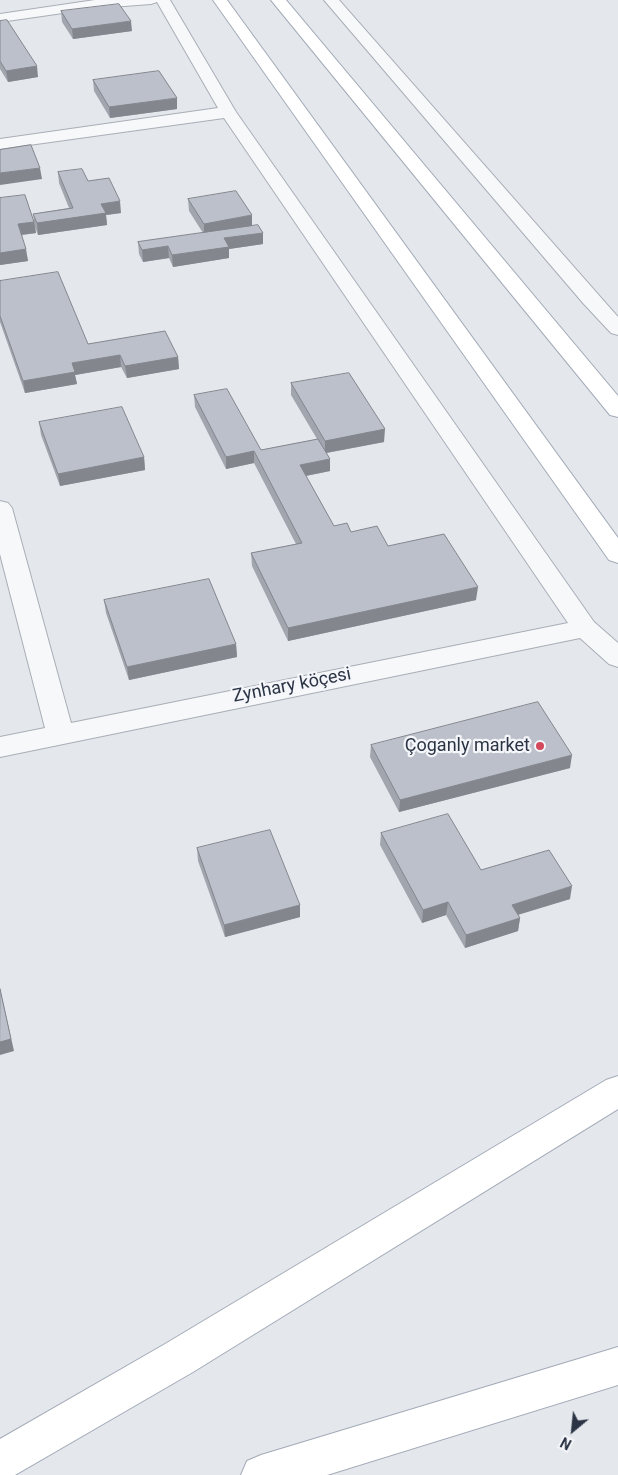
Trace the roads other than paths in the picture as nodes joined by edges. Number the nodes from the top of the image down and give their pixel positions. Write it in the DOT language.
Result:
graph roads {
  1 [pos="151,0"];
  2 [pos="163,0"];
  3 [pos="220,0"];
  4 [pos="278,0"];
  5 [pos="331,0"];
  6 [pos="96,2"];
  7 [pos="0,18"];
  8 [pos="228,112"];
  9 [pos="0,144"];
  10 [pos="618,328"];
  11 [pos="618,410"];
  12 [pos="0,508"];
  13 [pos="618,555"];
  14 [pos="585,628"];
  15 [pos="618,658"];
  16 [pos="60,733"];
  17 [pos="0,747"];
  18 [pos="618,1091"];
  19 [pos="618,1366"];
  20 [pos="0,1461"];
  21 [pos="261,1475"];
  1 -- 6 [label="street"];
  2 -- 8 [label="street"];
  3 -- 13 [label="main road"];
  4 -- 11 [label="main road"];
  5 -- 10 [label="street"];
  6 -- 7 [label="street"];
  8 -- 9 [label="street"];
  8 -- 14 [label="street"];
  12 -- 16 [label="street"];
  14 -- 15 [label="street"];
  14 -- 16 [label="street, Zynhary köçesi"];
  16 -- 17 [label="street, Zynhary köçesi"];
  18 -- 20 [label="main road"];
  19 -- 21 [label="main road"];
}
